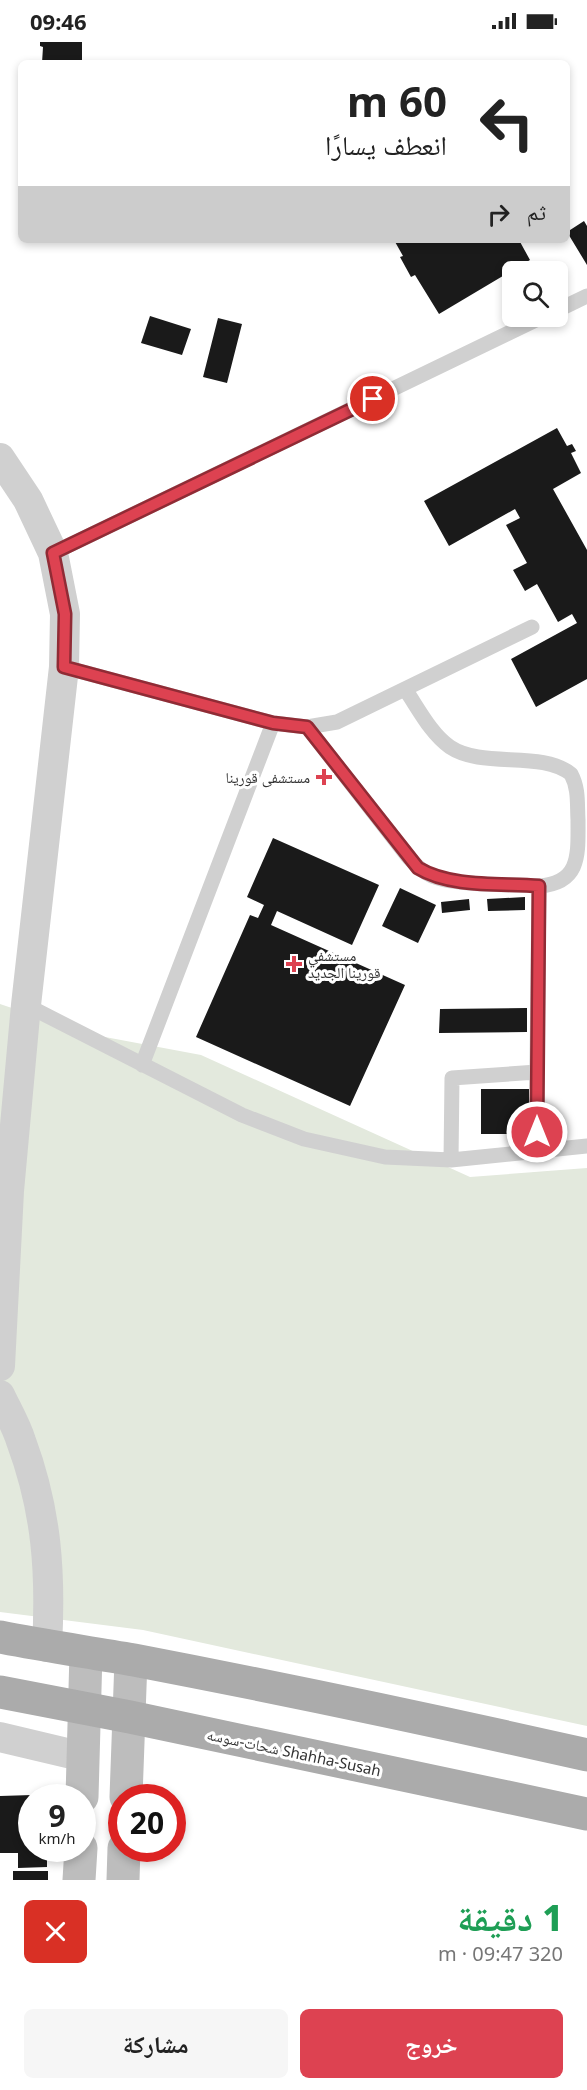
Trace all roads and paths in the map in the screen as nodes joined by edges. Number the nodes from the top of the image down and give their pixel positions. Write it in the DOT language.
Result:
graph roads {
  1 [pos="587,296"];
  2 [pos="568,305"];
  3 [pos="521,327"];
  4 [pos="0,458"];
  5 [pos="53,553"];
  6 [pos="532,627"];
  7 [pos="64,667"];
  8 [pos="405,689"];
  9 [pos="273,723"];
  10 [pos="307,727"];
  11 [pos="539,886"];
  12 [pos="26,1005"];
  13 [pos="142,1065"];
  14 [pos="537,1072"];
  15 [pos="587,1146"];
  16 [pos="536,1152"];
  17 [pos="451,1160"];
  18 [pos="0,1366"];
  19 [pos="0,1395"];
  20 [pos="0,1637"];
  21 [pos="47,1647"];
  22 [pos="86,1653"];
  23 [pos="131,1660"];
  24 [pos="0,1692"];
  25 [pos="85,1708"];
  26 [pos="130,1717"];
  27 [pos="0,1737"];
  28 [pos="587,1755"];
  29 [pos="84,1756"];
  30 [pos="83,1784"];
  31 [pos="127,1784"];
  32 [pos="587,1814"];
  33 [pos="81,1862"];
  34 [pos="124,1862"];
  35 [pos="80,1880"];
  36 [pos="123,1880"];
  1 -- 2 [label="lane"];
  3 -- 5 [label="lane"];
  4 -- 5 [label="street"];
  5 -- 7 [label="street"];
  6 -- 8 [label="lane"];
  7 -- 9 [label="lane"];
  7 -- 12 [label="street"];
  8 -- 10 [label="lane"];
  8 -- 11 [label="lane"];
  9 -- 10 [label="lane"];
  9 -- 13 [label="lane"];
  10 -- 11 [label="lane"];
  11 -- 14 [label="lane"];
  12 -- 13 [label="lane"];
  12 -- 18 [label="street"];
  13 -- 17 [label="lane"];
  14 -- 16 [label="lane"];
  14 -- 17 [label="lane"];
  15 -- 16 [label="lane"];
  16 -- 17 [label="lane"];
  19 -- 21 [label="street"];
  20 -- 21 [label="main road"];
  21 -- 22 [label="main road"];
  22 -- 23 [label="main road"];
  22 -- 25 [label="street"];
  23 -- 26 [label="street"];
  23 -- 28 [label="main road"];
  24 -- 25 [label="main road, شحات-سوسه Shahha-Susah"];
  25 -- 26 [label="main road, شحات-سوسه Shahha-Susah"];
  25 -- 29 [label="street"];
  26 -- 31 [label="street"];
  26 -- 32 [label="main road, شحات-سوسه Shahha-Susah"];
  27 -- 29 [label="street"];
  29 -- 30 [label="street"];
  33 -- 35 [label="street"];
  34 -- 36 [label="street"];
}
